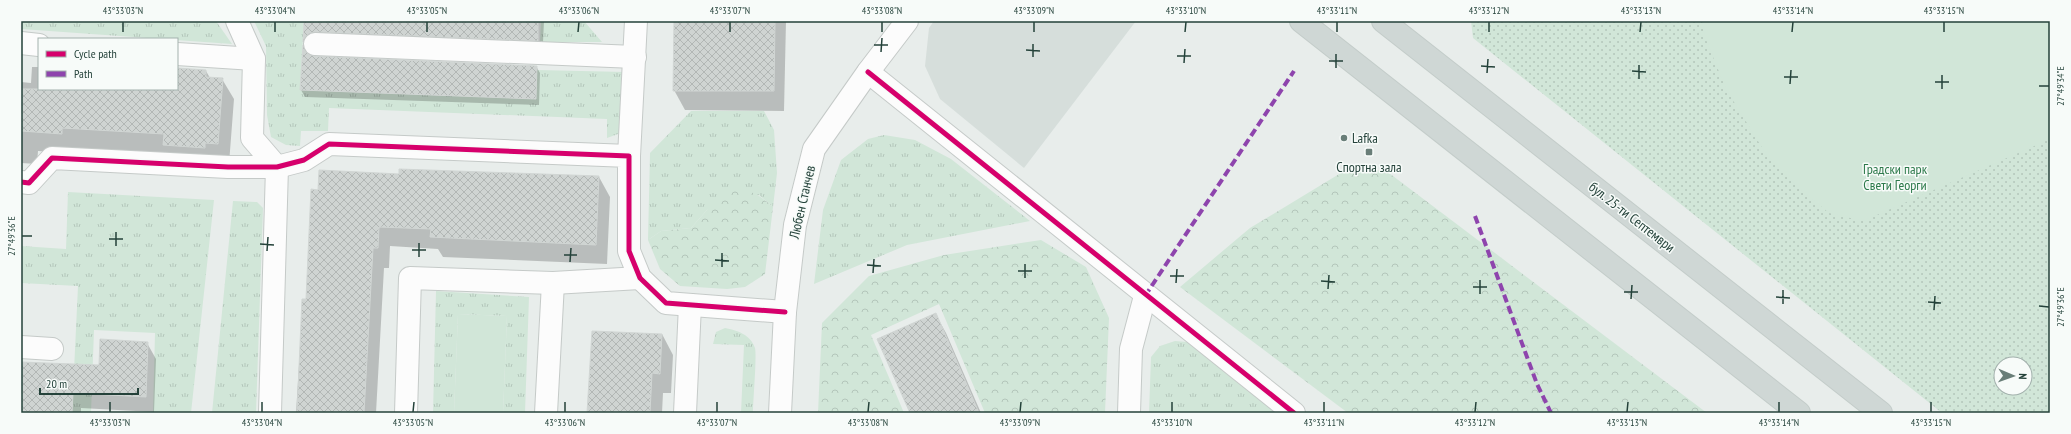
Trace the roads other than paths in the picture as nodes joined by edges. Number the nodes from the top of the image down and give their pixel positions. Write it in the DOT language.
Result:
graph roads {
  1 [pos="237,21"];
  2 [pos="636,21"];
  3 [pos="907,21"];
  4 [pos="1301,21"];
  5 [pos="1383,21"];
  6 [pos="21,43"];
  7 [pos="38,44"];
  8 [pos="315,44"];
  9 [pos="178,54"];
  10 [pos="636,57"];
  11 [pos="254,59"];
  12 [pos="868,72"];
  13 [pos="629,156"];
  14 [pos="277,167"];
  15 [pos="21,182"];
  16 [pos="640,278"];
  17 [pos="553,283"];
  18 [pos="1145,296"];
  19 [pos="690,306"];
  20 [pos="785,312"];
  21 [pos="21,347"];
  22 [pos="52,349"];
  23 [pos="270,413"];
  24 [pos="406,413"];
  25 [pos="546,413"];
  26 [pos="685,413"];
  27 [pos="780,413"];
  28 [pos="1129,413"];
  29 [pos="1294,413"];
  30 [pos="1799,413"];
  31 [pos="1881,413"];
  1 -- 11 [label="street"];
  2 -- 10 [label="street"];
  3 -- 12 [label="street, Любен Станчев"];
  4 -- 30 [label="main road"];
  5 -- 31 [label="main road, бул. 25-ти Септември"];
  6 -- 7 [label="street"];
  8 -- 10 [label="street"];
  9 -- 11 [label="street"];
  10 -- 13 [label="street"];
  11 -- 14 [label="street"];
  12 -- 18 [label="street"];
  12 -- 20 [label="street, Любен Станчев"];
  13 -- 14 [label="street"];
  13 -- 16 [label="street"];
  14 -- 15 [label="street"];
  14 -- 23 [label="street"];
  16 -- 17 [label="street"];
  16 -- 19 [label="street"];
  17 -- 24 [label="street"];
  17 -- 25 [label="street"];
  18 -- 28 [label="street"];
  18 -- 29 [label="street"];
  19 -- 20 [label="street"];
  19 -- 26 [label="street"];
  20 -- 27 [label="street, Любен Станчев"];
  21 -- 22 [label="street"];
}
